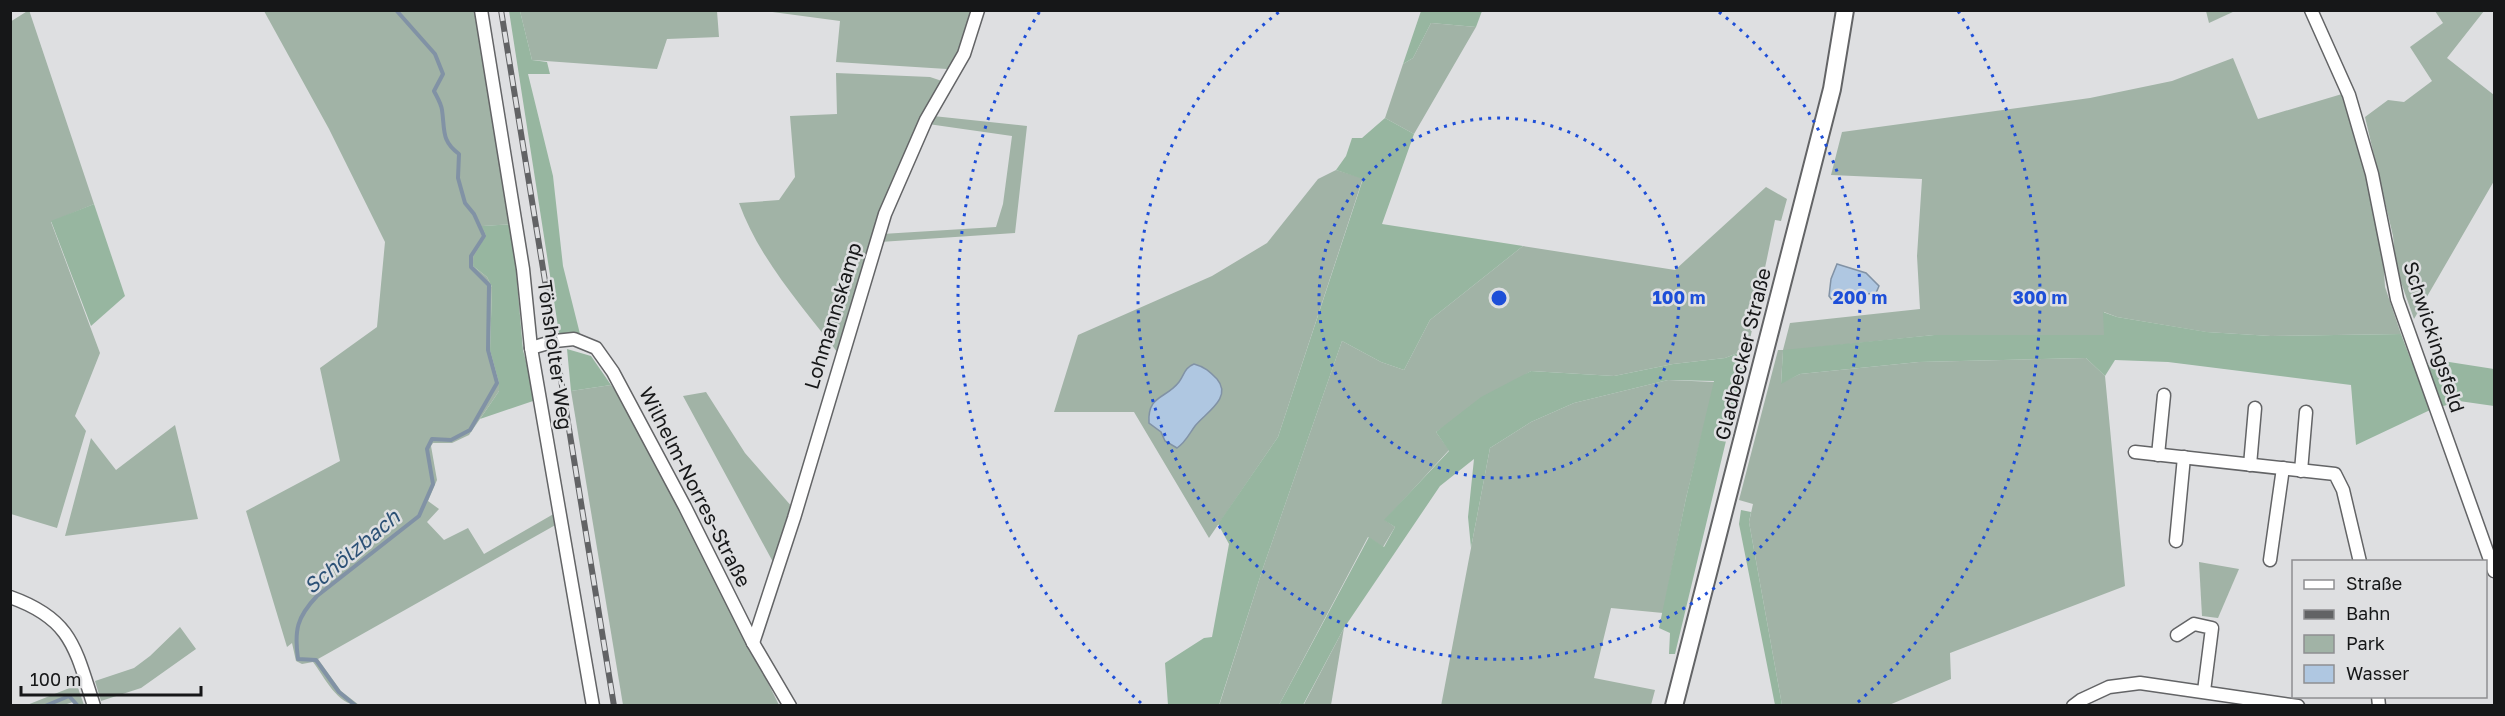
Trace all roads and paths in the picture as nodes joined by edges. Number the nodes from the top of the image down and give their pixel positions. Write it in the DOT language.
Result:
graph roads {
  1 [pos="481,10"];
  2 [pos="978,10"];
  3 [pos="1845,10"];
  4 [pos="2311,10"];
  5 [pos="531,348"];
  6 [pos="2164,395"];
  7 [pos="2255,408"];
  8 [pos="2306,412"];
  9 [pos="2135,452"];
  10 [pos="2158,455"];
  11 [pos="2184,458"];
  12 [pos="2250,465"];
  13 [pos="2283,468"];
  14 [pos="2301,471"];
  15 [pos="2176,541"];
  16 [pos="2270,560"];
  17 [pos="2360,560"];
  18 [pos="2494,571"];
  19 [pos="10,597"];
  20 [pos="2177,635"];
  21 [pos="753,644"];
  22 [pos="2204,691"];
  23 [pos="94,705"];
  24 [pos="593,705"];
  25 [pos="789,705"];
  26 [pos="1674,705"];
  27 [pos="2073,705"];
  28 [pos="2298,705"];
  1 -- 5 [label="street, Tönsholter Weg"];
  2 -- 21 [label="street, Lohmannskamp"];
  3 -- 26 [label="main road, Gladbecker Straße"];
  4 -- 18 [label="street, Schwickingsfeld"];
  5 -- 21 [label="street, Wilhelm-Norres-Straße"];
  5 -- 24 [label="street, Tönsholter Weg"];
  6 -- 10 [label="street"];
  7 -- 12 [label="street"];
  8 -- 14 [label="street"];
  9 -- 10 [label="street"];
  10 -- 11 [label="street"];
  11 -- 12 [label="street"];
  11 -- 15 [label="street"];
  12 -- 13 [label="street"];
  13 -- 14 [label="street"];
  13 -- 16 [label="street"];
  14 -- 17 [label="street"];
  19 -- 23 [label="street"];
  20 -- 22 [label="street"];
  21 -- 25 [label="street, Wilhelm-Norres-Straße"];
  22 -- 27 [label="street"];
  22 -- 28 [label="street"];
}
